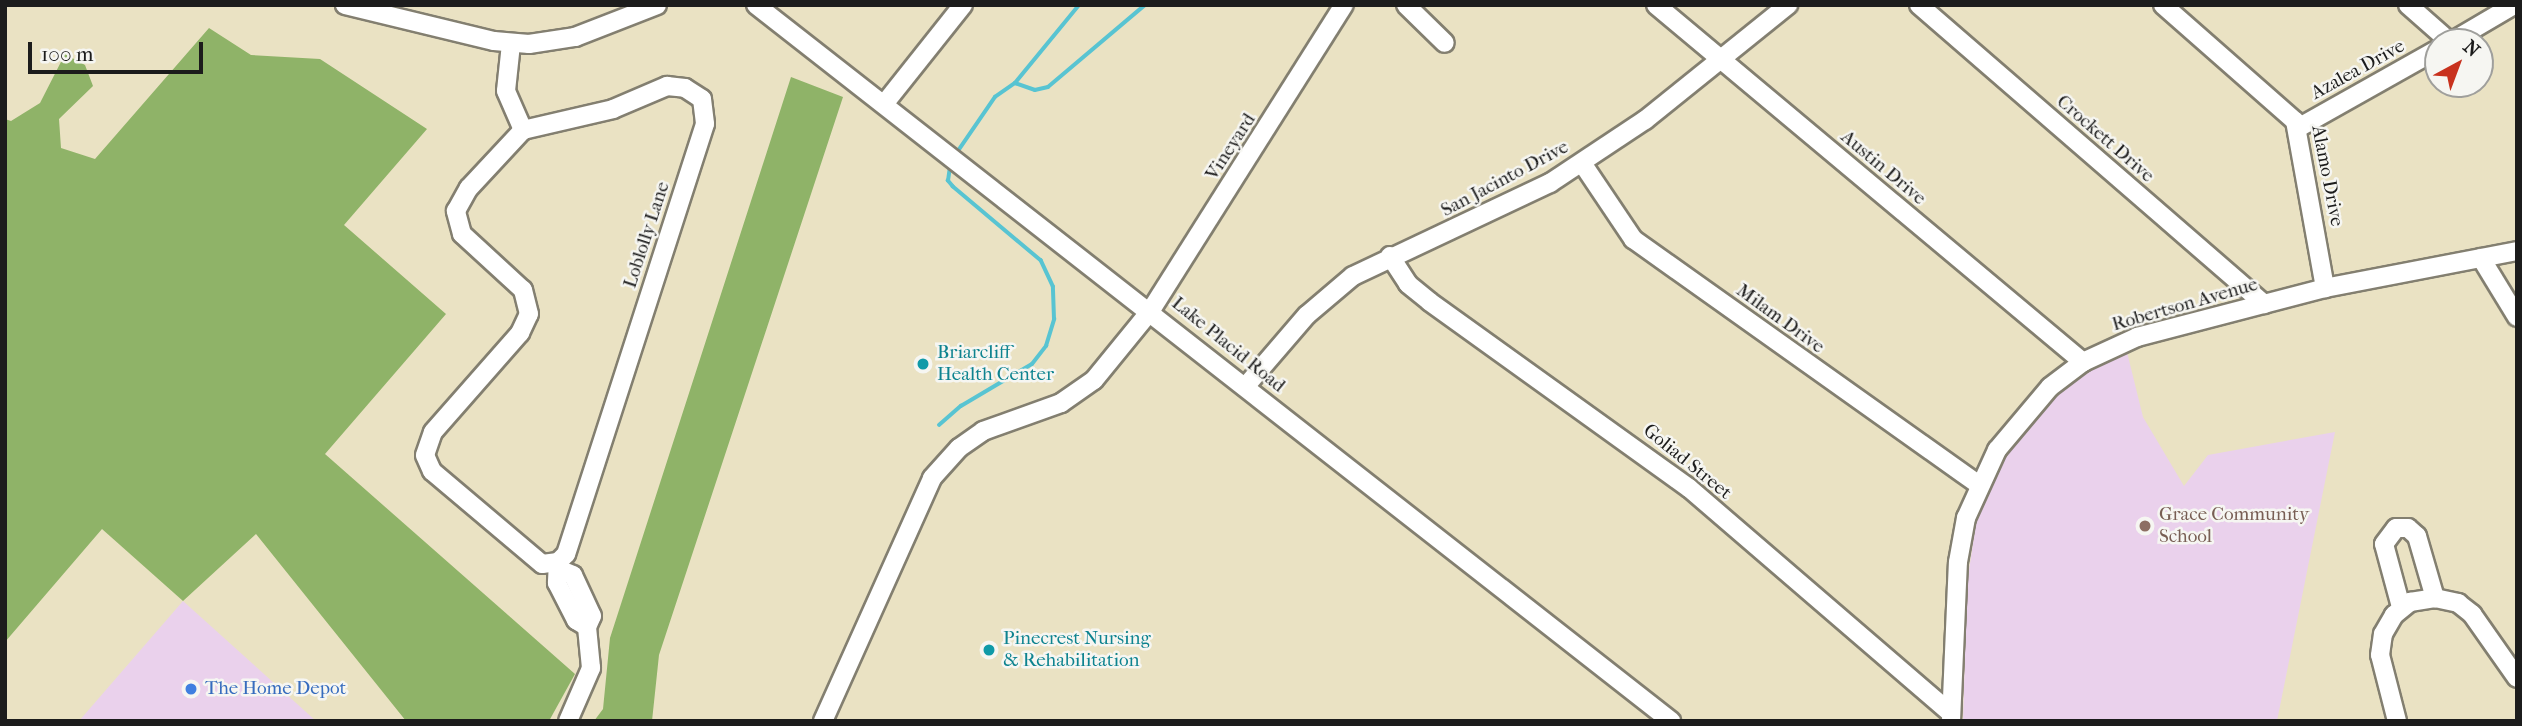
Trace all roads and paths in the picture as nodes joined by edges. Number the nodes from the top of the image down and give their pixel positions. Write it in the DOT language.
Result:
graph roads {
  1 [pos="345,5"];
  2 [pos="657,5"];
  3 [pos="756,5"];
  4 [pos="963,5"];
  5 [pos="1344,5"];
  6 [pos="1406,5"];
  7 [pos="1656,5"];
  8 [pos="1788,5"];
  9 [pos="1919,5"];
  10 [pos="2163,5"];
  11 [pos="2408,5"];
  12 [pos="2514,5"];
  13 [pos="2435,28"];
  14 [pos="2475,28"];
  15 [pos="1446,43"];
  16 [pos="511,44"];
  17 [pos="2424,57"];
  18 [pos="1723,61"];
  19 [pos="886,103"];
  20 [pos="2298,128"];
  21 [pos="523,130"];
  22 [pos="1582,163"];
  23 [pos="2517,251"];
  24 [pos="1390,256"];
  25 [pos="2481,258"];
  26 [pos="2325,288"];
  27 [pos="2264,304"];
  28 [pos="1151,310"];
  29 [pos="2517,317"];
  30 [pos="2083,362"];
  31 [pos="1245,387"];
  32 [pos="1978,484"];
  33 [pos="560,566"];
  34 [pos="2435,598"];
  35 [pos="2401,607"];
  36 [pos="2517,678"];
  37 [pos="1951,717"];
  38 [pos="568,721"];
  39 [pos="823,721"];
  40 [pos="1671,721"];
  41 [pos="2397,721"];
  1 -- 16 [label="street"];
  2 -- 16 [label="street"];
  3 -- 19 [label="street, Lake Placid Road"];
  4 -- 19 [label="street"];
  5 -- 28 [label="street, Vineyard"];
  6 -- 15 [label="street"];
  7 -- 18 [label="street, Austin Drive"];
  8 -- 18 [label="street, San Jacinto Drive"];
  9 -- 27 [label="street, Crockett Drive"];
  10 -- 20 [label="street, Alamo Drive"];
  11 -- 13 [label="street"];
  12 -- 14 [label="street"];
  16 -- 21 [label="street"];
  17 -- 20 [label="street, Azalea Drive"];
  18 -- 22 [label="street, San Jacinto Drive"];
  18 -- 30 [label="street, Austin Drive"];
  19 -- 28 [label="street, Lake Placid Road"];
  20 -- 26 [label="street, Alamo Drive"];
  21 -- 33 [label="street"];
  21 -- 33 [label="street, Loblolly Lane"];
  22 -- 24 [label="street, San Jacinto Drive"];
  22 -- 32 [label="street, Milam Drive"];
  23 -- 25 [label="street, Robertson Avenue"];
  24 -- 31 [label="street, San Jacinto Drive"];
  24 -- 37 [label="street, Goliad Street"];
  25 -- 26 [label="street, Robertson Avenue"];
  25 -- 29 [label="street"];
  26 -- 27 [label="street, Robertson Avenue"];
  27 -- 30 [label="street, Robertson Avenue"];
  28 -- 31 [label="street, Lake Placid Road"];
  28 -- 39 [label="street, Vineyard"];
  30 -- 32 [label="street, Robertson Avenue"];
  31 -- 40 [label="street, Lake Placid Road"];
  32 -- 37 [label="street, Robertson Avenue"];
  33 -- 38 [label="street"];
  34 -- 35 [label="street"];
  34 -- 35 [label="street"];
  34 -- 36 [label="street"];
  35 -- 41 [label="street"];
}
